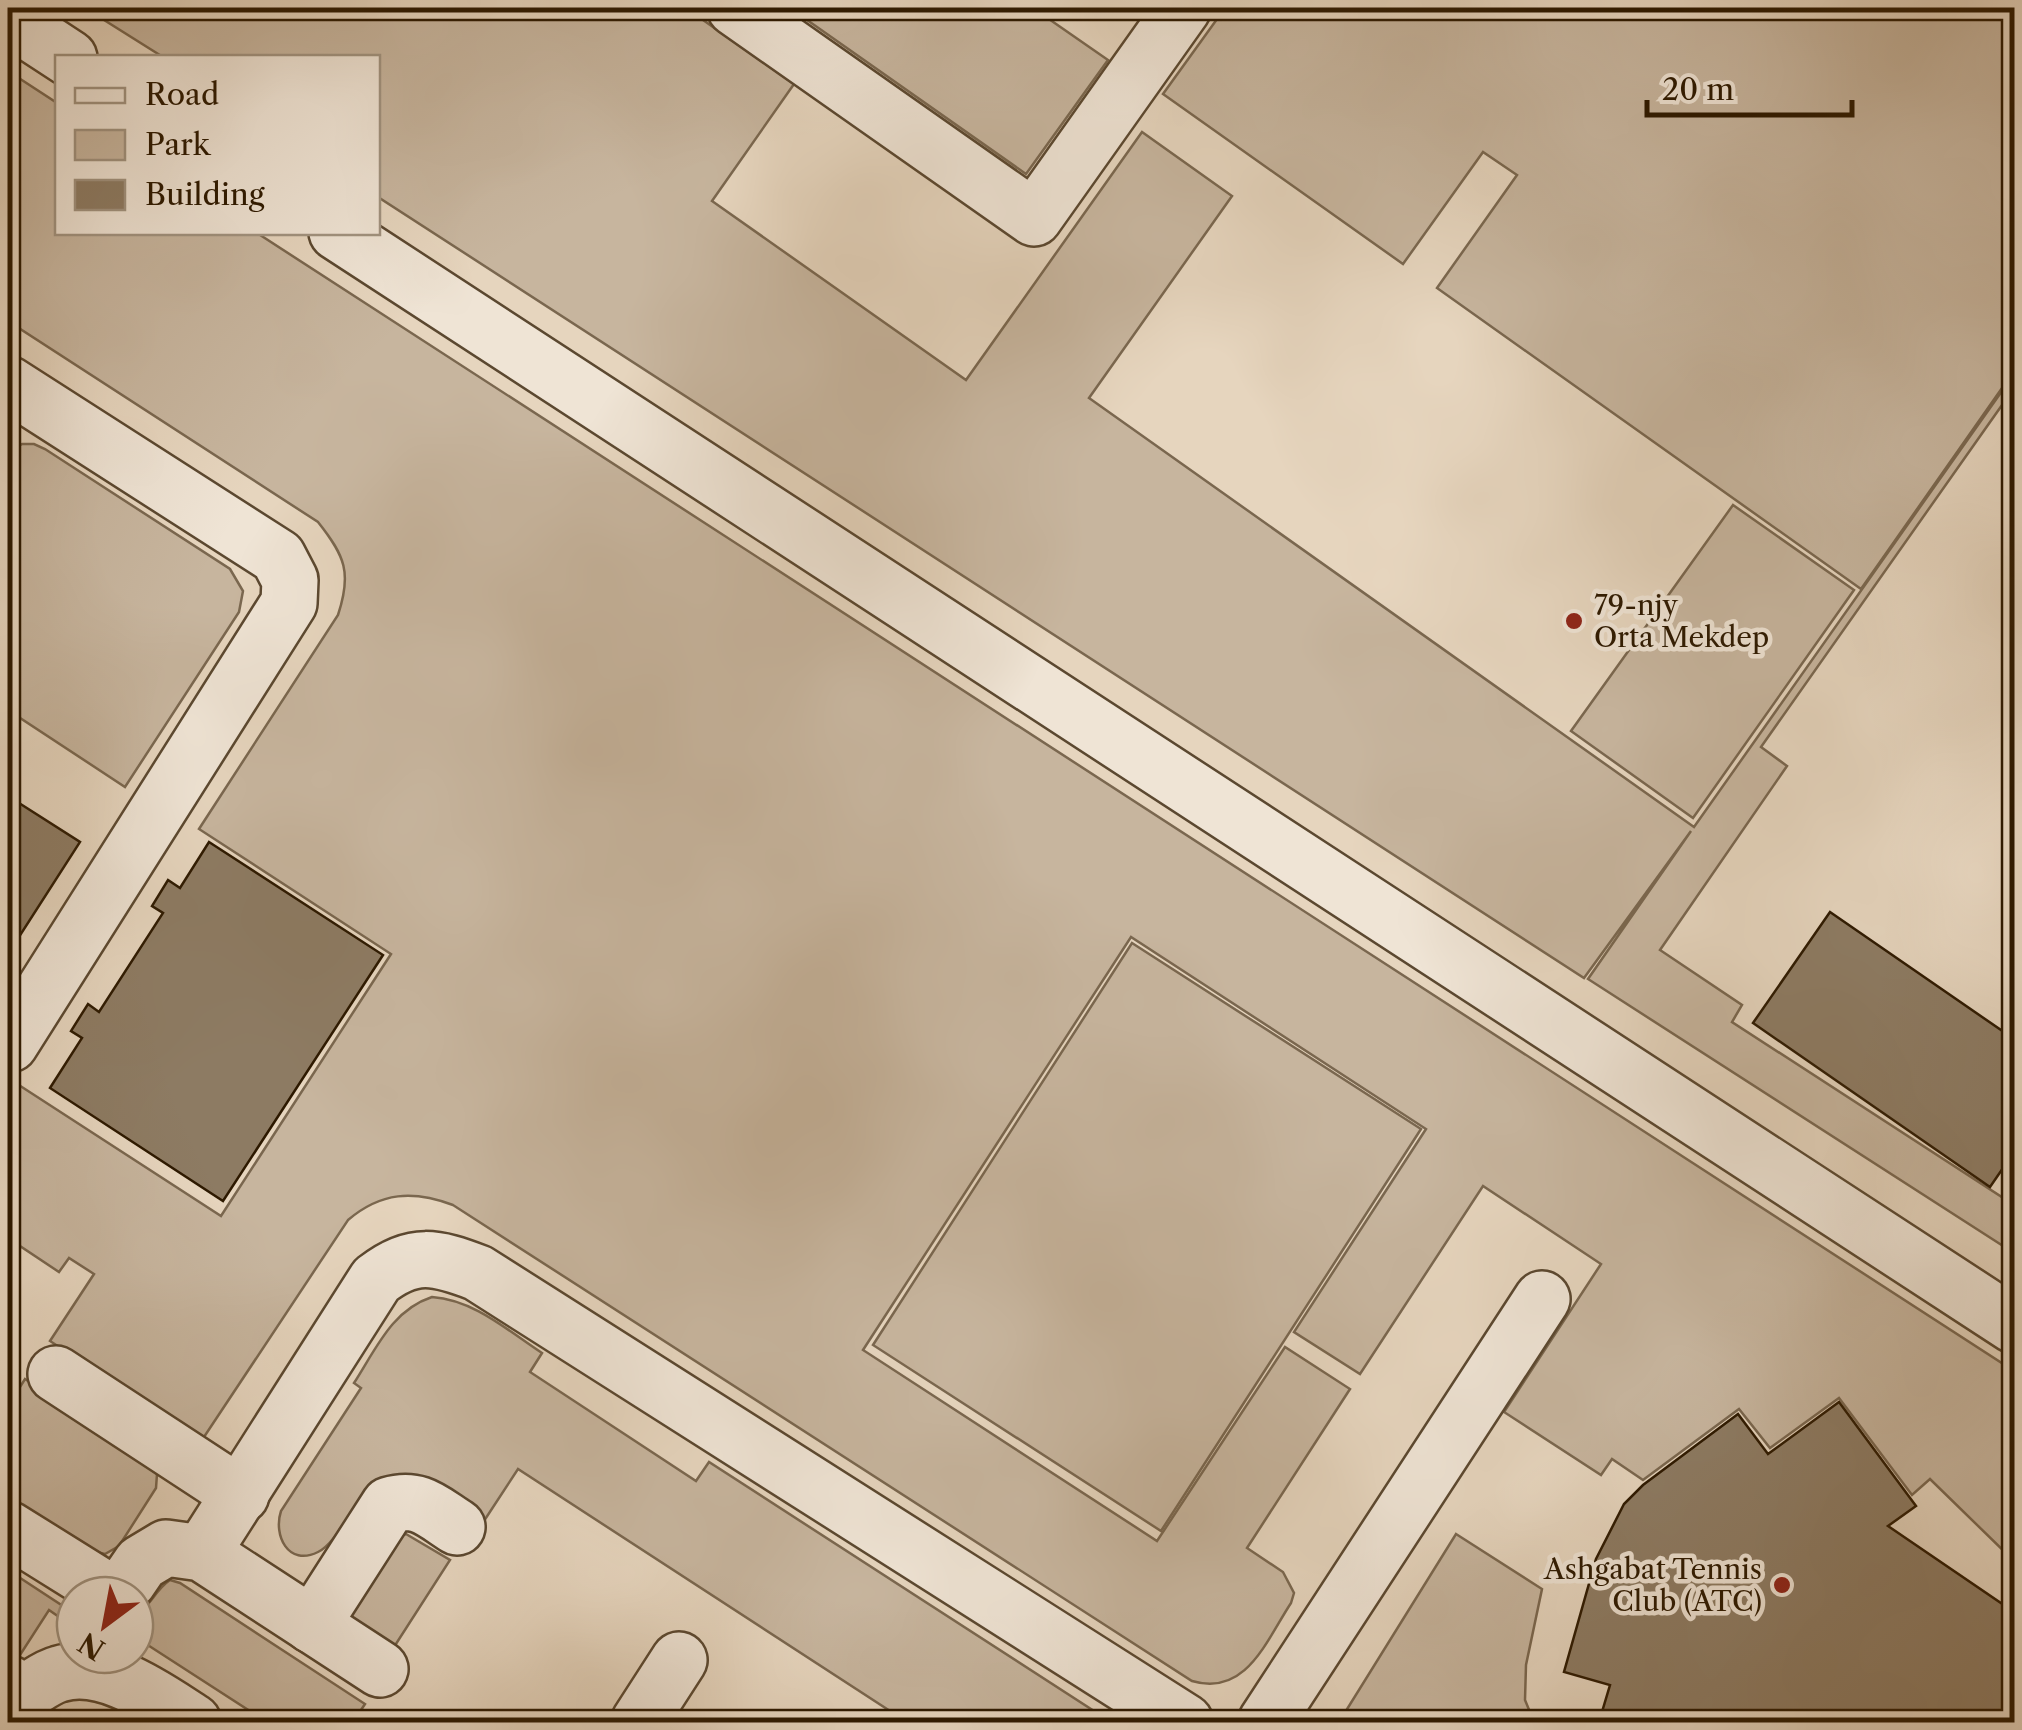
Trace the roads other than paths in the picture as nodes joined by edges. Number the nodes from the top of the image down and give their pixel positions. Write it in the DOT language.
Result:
graph roads {
  1 [pos="736,8"];
  2 [pos="1184,8"];
  3 [pos="8,18"];
  4 [pos="64,55"];
  5 [pos="342,235"];
  6 [pos="8,384"];
  7 [pos="10,1044"];
  8 [pos="1542,1299"];
  9 [pos="2014,1324"];
  10 [pos="56,1374"];
  11 [pos="241,1495"];
  12 [pos="457,1527"];
  13 [pos="8,1529"];
  14 [pos="202,1553"];
  15 [pos="312,1625"];
  16 [pos="679,1660"];
  17 [pos="380,1669"];
  18 [pos="13,1698"];
  19 [pos="193,1722"];
  20 [pos="638,1722"];
  21 [pos="1186,1722"];
  22 [pos="1266,1722"];
  1 -- 2 [label="street"];
  3 -- 4 [label="street"];
  5 -- 9 [label="street"];
  6 -- 7 [label="street"];
  8 -- 22 [label="street"];
  10 -- 11 [label="street"];
  11 -- 14 [label="street"];
  11 -- 21 [label="street"];
  12 -- 15 [label="street"];
  13 -- 14 [label="street"];
  14 -- 15 [label="street"];
  15 -- 17 [label="street"];
  16 -- 20 [label="street"];
  18 -- 19 [label="street"];
}
